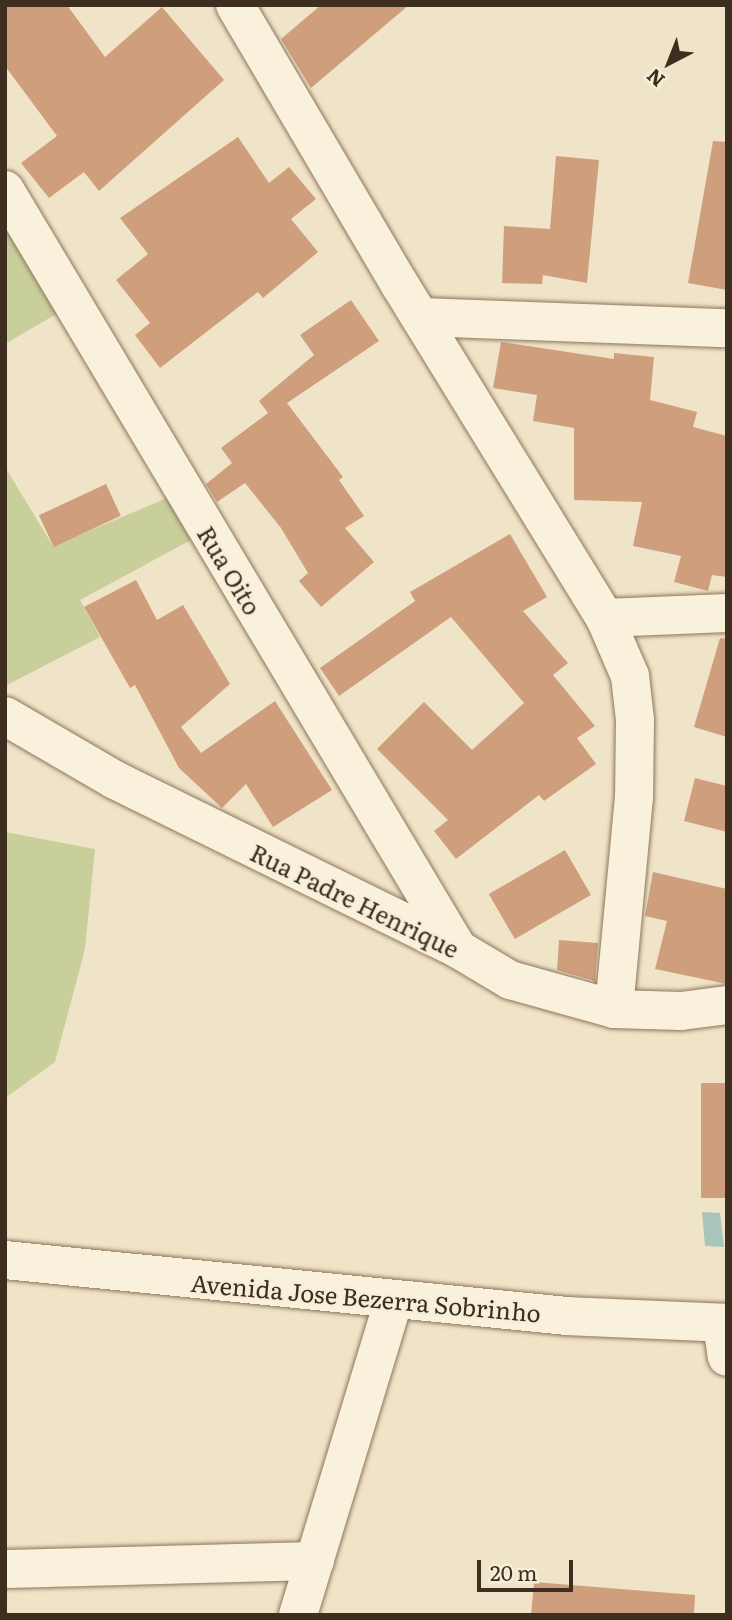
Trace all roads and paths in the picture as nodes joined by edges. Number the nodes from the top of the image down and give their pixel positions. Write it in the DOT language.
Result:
graph roads {
  1 [pos="235,5"];
  2 [pos="5,190"];
  3 [pos="420,317"];
  4 [pos="727,328"];
  5 [pos="727,613"];
  6 [pos="605,618"];
  7 [pos="5,716"];
  8 [pos="458,949"];
  9 [pos="727,1004"];
  10 [pos="614,1009"];
  11 [pos="5,1260"];
  12 [pos="394,1299"];
  13 [pos="725,1334"];
  14 [pos="315,1562"];
  15 [pos="5,1569"];
  16 [pos="298,1615"];
  1 -- 3 [label="street"];
  2 -- 8 [label="street, Rua Oito"];
  3 -- 4 [label="street"];
  3 -- 6 [label="street"];
  5 -- 6 [label="street"];
  6 -- 10 [label="street"];
  7 -- 8 [label="street, Rua Padre Henrique"];
  8 -- 10 [label="street, Rua Padre Henrique"];
  9 -- 10 [label="street, Rua Padre Henrique"];
  11 -- 12 [label="street, Avenida Jose Bezerra Sobrinho"];
  12 -- 13 [label="street, Avenida Jose Bezerra Sobrinho"];
  12 -- 14 [label="street"];
  14 -- 15 [label="street"];
  14 -- 16 [label="street"];
}
